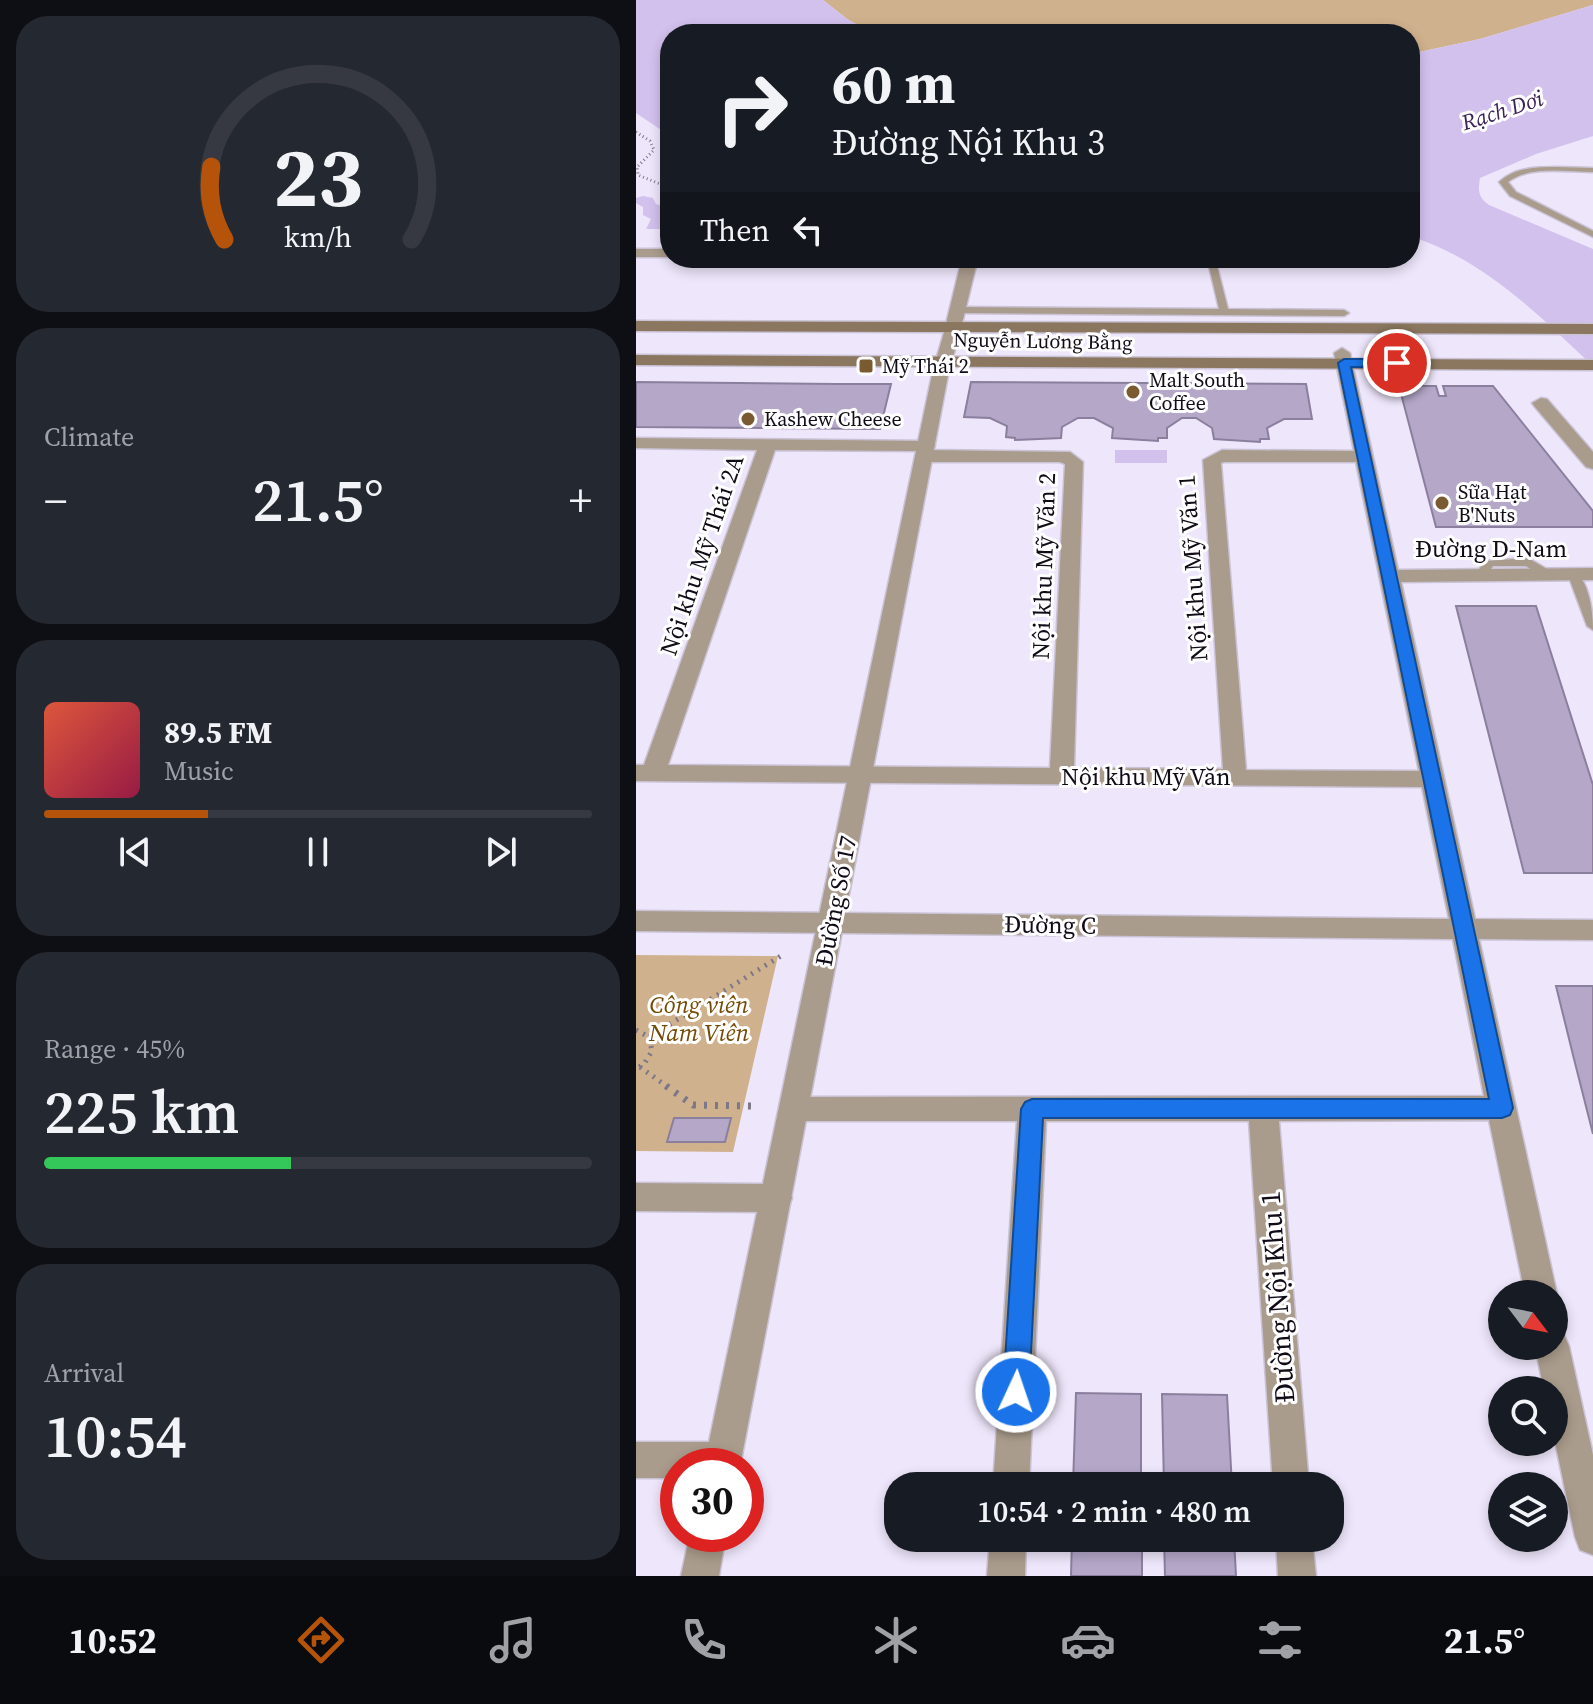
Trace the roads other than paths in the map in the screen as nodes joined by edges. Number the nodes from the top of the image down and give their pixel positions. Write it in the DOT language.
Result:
graph roads {
  1 [pos="1593,170"];
  2 [pos="1593,234"];
  3 [pos="636,253"];
  4 [pos="660,253"];
  5 [pos="968,268"];
  6 [pos="1213,268"];
  7 [pos="959,310"];
  8 [pos="1224,311"];
  9 [pos="1344,313"];
  10 [pos="636,326"];
  11 [pos="1593,329"];
  12 [pos="636,335"];
  13 [pos="1593,339"];
  14 [pos="948,345"];
  15 [pos="1446,346"];
  16 [pos="636,351"];
  17 [pos="1593,354"];
  18 [pos="1343,358"];
  19 [pos="636,360"];
  20 [pos="1593,365"];
  21 [pos="1541,403"];
  22 [pos="768,444"];
  23 [pos="637,445"];
  24 [pos="925,451"];
  25 [pos="1364,457"];
  26 [pos="1593,463"];
  27 [pos="1584,574"];
  28 [pos="1389,576"];
  29 [pos="1593,626"];
  30 [pos="644,773"];
  31 [pos="861,775"];
  32 [pos="1062,776"];
  33 [pos="1235,778"];
  34 [pos="1432,779"];
  35 [pos="636,921"];
  36 [pos="831,923"];
  37 [pos="1464,929"];
  38 [pos="1593,930"];
  39 [pos="1502,1108"];
  40 [pos="795,1109"];
  41 [pos="1032,1109"];
  42 [pos="1263,1109"];
  43 [pos="636,1197"];
  44 [pos="777,1198"];
  45 [pos="1538,1280"];
  46 [pos="1555,1360"];
  47 [pos="726,1448"];
  48 [pos="636,1460"];
  49 [pos="660,1461"];
  50 [pos="1012,1472"];
  51 [pos="1290,1472"];
  52 [pos="1592,1525"];
  53 [pos="705,1552"];
  54 [pos="1007,1552"];
  55 [pos="1295,1552"];
  56 [pos="700,1576"];
  57 [pos="1006,1576"];
  58 [pos="1297,1576"];
  1 -- 2 [label="lane"];
  3 -- 4 [label="street"];
  5 -- 7 [label="street, Đường Số 17"];
  6 -- 8 [label="lane"];
  7 -- 8 [label="lane"];
  7 -- 14 [label="street, Đường Số 17"];
  8 -- 9 [label="lane"];
  10 -- 14 [label="main road, Nguyễn Lương Bằng"];
  11 -- 15 [label="main road"];
  12 -- 14 [label="main road, Nguyễn Lương Bằng"];
  13 -- 15 [label="main road"];
  14 -- 15 [label="main road, Nguyễn Lương Bằng"];
  14 -- 16 [label="main road, Nguyễn Lương Bằng"];
  14 -- 18 [label="main road, Nguyễn Lương Bằng"];
  14 -- 19 [label="main road, Nguyễn Lương Bằng"];
  14 -- 24 [label="street, Đường Số 17"];
  15 -- 17 [label="main road"];
  15 -- 18 [label="main road, Nguyễn Lương Bằng"];
  15 -- 20 [label="main road"];
  18 -- 25 [label="street"];
  21 -- 26 [label="street"];
  22 -- 23 [label="street"];
  22 -- 24 [label="street"];
  22 -- 30 [label="street, Nội khu Mỹ Thái 2A"];
  24 -- 31 [label="street, Đường Số 17"];
  24 -- 32 [label="street, Nội khu Mỹ Văn 2"];
  25 -- 28 [label="street"];
  25 -- 33 [label="street, Nội khu Mỹ Văn 1"];
  27 -- 28 [label="street, Đường D-Nam"];
  27 -- 29 [label="lane"];
  28 -- 34 [label="street"];
  30 -- 31 [label="street, Nội khu Mỹ Văn"];
  31 -- 32 [label="street, Nội khu Mỹ Văn"];
  31 -- 36 [label="street, Đường Số 17"];
  32 -- 33 [label="street, Nội khu Mỹ Văn"];
  33 -- 34 [label="street, Nội khu Mỹ Văn"];
  34 -- 37 [label="street"];
  35 -- 36 [label="street, Đường C"];
  36 -- 37 [label="street, Đường C"];
  36 -- 40 [label="street, Đường Số 17"];
  37 -- 38 [label="street, Đường C"];
  37 -- 39 [label="street"];
  39 -- 42 [label="street"];
  39 -- 45 [label="street"];
  40 -- 41 [label="street"];
  40 -- 44 [label="street, Đường Số 17"];
  41 -- 42 [label="street"];
  41 -- 50 [label="street"];
  42 -- 51 [label="street, Đường Nội Khu 1"];
  43 -- 44 [label="street"];
  44 -- 47 [label="street, Đường Số 17"];
  46 -- 52 [label="street"];
  48 -- 49 [label="street"];
  53 -- 56 [label="street"];
  54 -- 57 [label="street"];
  55 -- 58 [label="street"];
}
